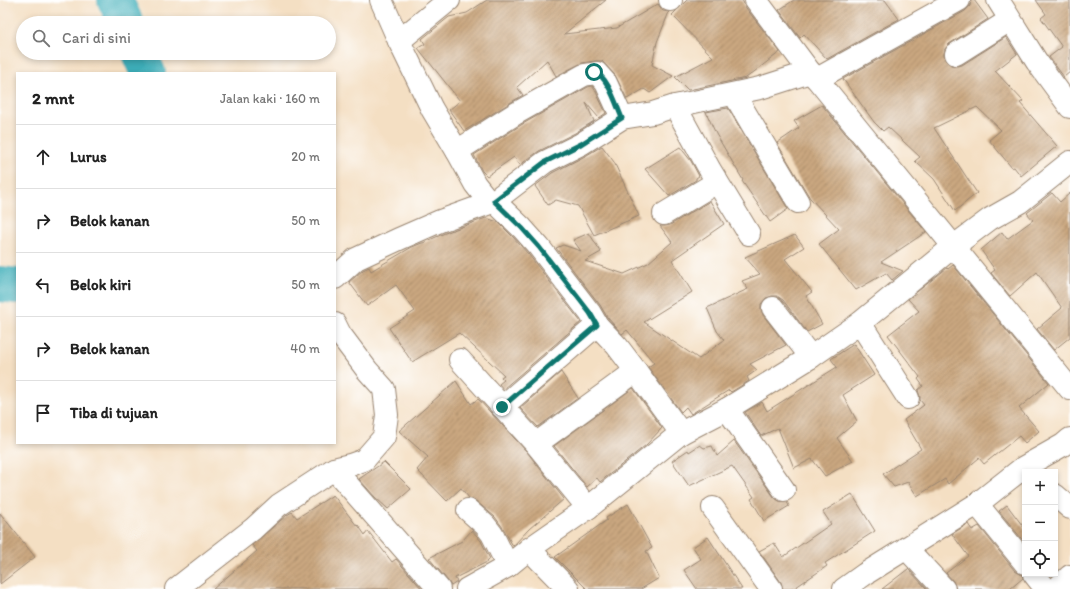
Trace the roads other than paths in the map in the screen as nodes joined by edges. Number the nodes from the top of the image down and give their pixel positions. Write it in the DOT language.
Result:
graph roads {
  1 [pos="381,0"];
  2 [pos="449,0"];
  3 [pos="756,0"];
  4 [pos="959,0"];
  5 [pos="998,0"];
  6 [pos="1010,20"];
  7 [pos="399,41"];
  8 [pos="956,54"];
  9 [pos="814,76"];
  10 [pos="734,94"];
  11 [pos="675,106"];
  12 [pos="1070,107"];
  13 [pos="622,118"];
  14 [pos="457,151"];
  15 [pos="1070,162"];
  16 [pos="717,182"];
  17 [pos="492,202"];
  18 [pos="798,202"];
  19 [pos="664,214"];
  20 [pos="749,234"];
  21 [pos="954,246"];
  22 [pos="336,277"];
  23 [pos="772,308"];
  24 [pos="860,323"];
  25 [pos="597,325"];
  26 [pos="336,326"];
  27 [pos="811,357"];
  28 [pos="460,360"];
  29 [pos="636,371"];
  30 [pos="1070,389"];
  31 [pos="908,398"];
  32 [pos="502,407"];
  33 [pos="727,409"];
  34 [pos="681,433"];
  35 [pos="1070,439"];
  36 [pos="536,444"];
  37 [pos="334,469"];
  38 [pos="1028,469"];
  39 [pos="1022,473"];
  40 [pos="784,490"];
  41 [pos="1058,498"];
  42 [pos="977,504"];
  43 [pos="588,508"];
  44 [pos="713,508"];
  45 [pos="1070,508"];
  46 [pos="468,510"];
  47 [pos="906,548"];
  48 [pos="529,549"];
  49 [pos="1022,559"];
  50 [pos="508,566"];
  51 [pos="1070,576"];
  52 [pos="1036,577"];
  53 [pos="176,589"];
  54 [pos="440,589"];
  55 [pos="467,589"];
  56 [pos="568,589"];
  57 [pos="771,589"];
  58 [pos="844,589"];
  59 [pos="944,589"];
  60 [pos="1046,589"];
  61 [pos="1056,589"];
  1 -- 7 [label="street"];
  2 -- 7 [label="street"];
  3 -- 9 [label="street"];
  4 -- 9 [label="street"];
  5 -- 6 [label="street"];
  6 -- 8 [label="street"];
  6 -- 12 [label="street"];
  7 -- 14 [label="street"];
  9 -- 10 [label="street"];
  9 -- 21 [label="street"];
  10 -- 11 [label="street"];
  10 -- 18 [label="street"];
  11 -- 13 [label="street"];
  11 -- 16 [label="street"];
  13 -- 14 [label="street"];
  13 -- 17 [label="street"];
  14 -- 17 [label="street"];
  15 -- 21 [label="street"];
  16 -- 19 [label="street"];
  16 -- 20 [label="street"];
  17 -- 22 [label="street"];
  17 -- 25 [label="street"];
  21 -- 24 [label="street"];
  21 -- 30 [label="street"];
  23 -- 27 [label="street"];
  24 -- 27 [label="street"];
  24 -- 31 [label="street"];
  25 -- 29 [label="street"];
  25 -- 32 [label="street"];
  26 -- 37 [label="street"];
  27 -- 33 [label="street"];
  28 -- 32 [label="street"];
  29 -- 34 [label="street"];
  29 -- 36 [label="street"];
  32 -- 36 [label="street"];
  33 -- 34 [label="street"];
  33 -- 40 [label="street"];
  34 -- 43 [label="street"];
  35 -- 38 [label="street"];
  36 -- 43 [label="street"];
  37 -- 53 [label="street"];
  37 -- 54 [label="street"];
  39 -- 42 [label="street"];
  41 -- 45 [label="street"];
  42 -- 47 [label="street"];
  42 -- 49 [label="street"];
  43 -- 48 [label="street"];
  44 -- 57 [label="street"];
  46 -- 50 [label="street"];
  47 -- 58 [label="street"];
  47 -- 59 [label="street"];
  48 -- 50 [label="street"];
  48 -- 56 [label="street"];
  50 -- 55 [label="street"];
  51 -- 61 [label="street"];
  52 -- 60 [label="street"];
}
